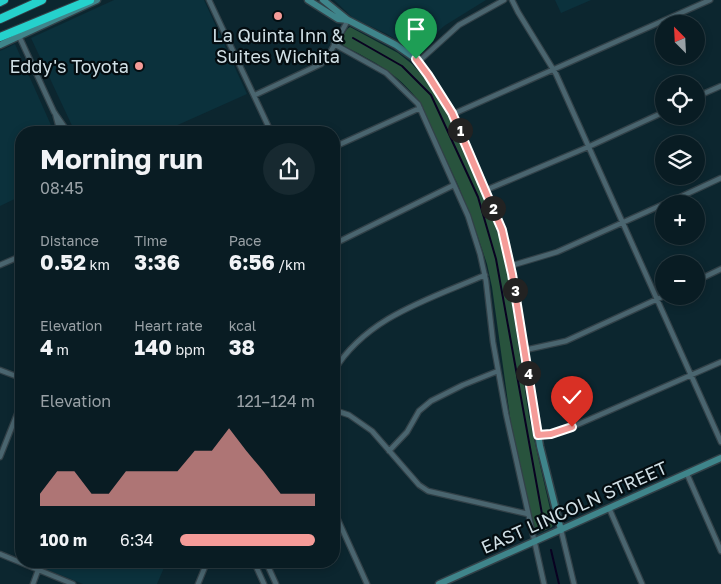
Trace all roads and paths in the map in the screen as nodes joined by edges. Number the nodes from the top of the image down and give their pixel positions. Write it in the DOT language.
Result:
graph roads {
  1 [pos="4,0"];
  2 [pos="42,0"];
  3 [pos="90,0"];
  4 [pos="97,0"];
  5 [pos="209,0"];
  6 [pos="308,0"];
  7 [pos="323,0"];
  8 [pos="504,0"];
  9 [pos="512,0"];
  10 [pos="710,0"];
  11 [pos="0,2"];
  12 [pos="0,19"];
  13 [pos="348,20"];
  14 [pos="19,36"];
  15 [pos="0,37"];
  16 [pos="334,44"];
  17 [pos="0,45"];
  18 [pos="418,62"];
  19 [pos="554,70"];
  20 [pos="721,86"];
  21 [pos="705,93"];
  22 [pos="255,95"];
  23 [pos="420,108"];
  24 [pos="54,112"];
  25 [pos="453,114"];
  26 [pos="655,116"];
  27 [pos="58,126"];
  28 [pos="64,126"];
  29 [pos="268,126"];
  30 [pos="340,144"];
  31 [pos="588,147"];
  32 [pos="721,178"];
  33 [pos="454,185"];
  34 [pos="486,190"];
  35 [pos="684,195"];
  36 [pos="655,208"];
  37 [pos="622,223"];
  38 [pos="340,241"];
  39 [pos="15,259"];
  40 [pos="0,265"];
  41 [pos="510,266"];
  42 [pos="721,269"];
  43 [pos="485,276"];
  44 [pos="705,277"];
  45 [pos="655,297"];
  46 [pos="655,299"];
  47 [pos="659,305"];
  48 [pos="525,350"];
  49 [pos="721,362"];
  50 [pos="340,364"];
  51 [pos="0,370"];
  52 [pos="498,371"];
  53 [pos="15,376"];
  54 [pos="691,376"];
  55 [pos="340,412"];
  56 [pos="15,419"];
  57 [pos="538,435"];
  58 [pos="721,442"];
  59 [pos="389,451"];
  60 [pos="0,457"];
  61 [pos="721,458"];
  62 [pos="687,474"];
  63 [pos="609,508"];
  64 [pos="528,514"];
  65 [pos="340,524"];
  66 [pos="561,530"];
  67 [pos="534,542"];
  68 [pos="721,551"];
  69 [pos="0,554"];
  70 [pos="15,560"];
  71 [pos="33,568"];
  72 [pos="205,568"];
  73 [pos="257,568"];
  74 [pos="269,568"];
  75 [pos="38,570"];
  76 [pos="33,584"];
  77 [pos="73,584"];
  78 [pos="198,584"];
  79 [pos="264,584"];
  80 [pos="276,584"];
  81 [pos="367,584"];
  82 [pos="439,584"];
  83 [pos="544,584"];
  84 [pos="574,584"];
  85 [pos="642,584"];
  1 -- 11 [label="highway"];
  2 -- 12 [label="highway"];
  3 -- 15 [label="highway"];
  4 -- 14 [label="street"];
  5 -- 22 [label="street"];
  6 -- 13 [label="street"];
  7 -- 13 [label="street"];
  8 -- 18 [label="street"];
  9 -- 19 [label="street"];
  10 -- 19 [label="street"];
  13 -- 16 [label="street"];
  13 -- 18 [label="street"];
  14 -- 17 [label="street"];
  14 -- 24 [label="street"];
  16 -- 22 [label="street"];
  16 -- 23 [label="street"];
  18 -- 25 [label="street"];
  19 -- 25 [label="street"];
  19 -- 31 [label="street"];
  20 -- 21 [label="street"];
  22 -- 29 [label="street"];
  23 -- 30 [label="street"];
  23 -- 33 [label="street"];
  24 -- 27 [label="street"];
  24 -- 28 [label="street"];
  25 -- 34 [label="street"];
  26 -- 31 [label="street"];
  31 -- 34 [label="street"];
  31 -- 37 [label="street"];
  32 -- 35 [label="street"];
  33 -- 38 [label="street"];
  33 -- 43 [label="street"];
  34 -- 41 [label="street"];
  36 -- 37 [label="street"];
  37 -- 41 [label="street"];
  37 -- 45 [label="street"];
  39 -- 40 [label="street"];
  41 -- 48 [label="street"];
  42 -- 44 [label="street"];
  43 -- 50 [label="street"];
  43 -- 52 [label="street"];
  46 -- 48 [label="street"];
  47 -- 54 [label="street"];
  48 -- 57 [label="street"];
  49 -- 54 [label="street"];
  51 -- 53 [label="street"];
  52 -- 59 [label="street"];
  52 -- 64 [label="street"];
  54 -- 57 [label="street"];
  54 -- 58 [label="street"];
  55 -- 59 [label="street"];
  56 -- 60 [label="street"];
  57 -- 66 [label="street"];
  59 -- 64 [label="street"];
  61 -- 62 [label="street, EAST LINCOLN STREET"];
  62 -- 63 [label="street, EAST LINCOLN STREET"];
  62 -- 68 [label="street"];
  63 -- 66 [label="street, EAST LINCOLN STREET"];
  63 -- 85 [label="street"];
  64 -- 67 [label="street"];
  65 -- 81 [label="street"];
  66 -- 67 [label="street, EAST LINCOLN STREET"];
  66 -- 84 [label="street"];
  67 -- 82 [label="street, EAST LINCOLN STREET"];
  67 -- 83 [label="street"];
  69 -- 70 [label="street"];
  71 -- 75 [label="street"];
  72 -- 78 [label="street"];
  73 -- 79 [label="street"];
  74 -- 80 [label="street"];
  75 -- 76 [label="street"];
  75 -- 77 [label="street"];
}
